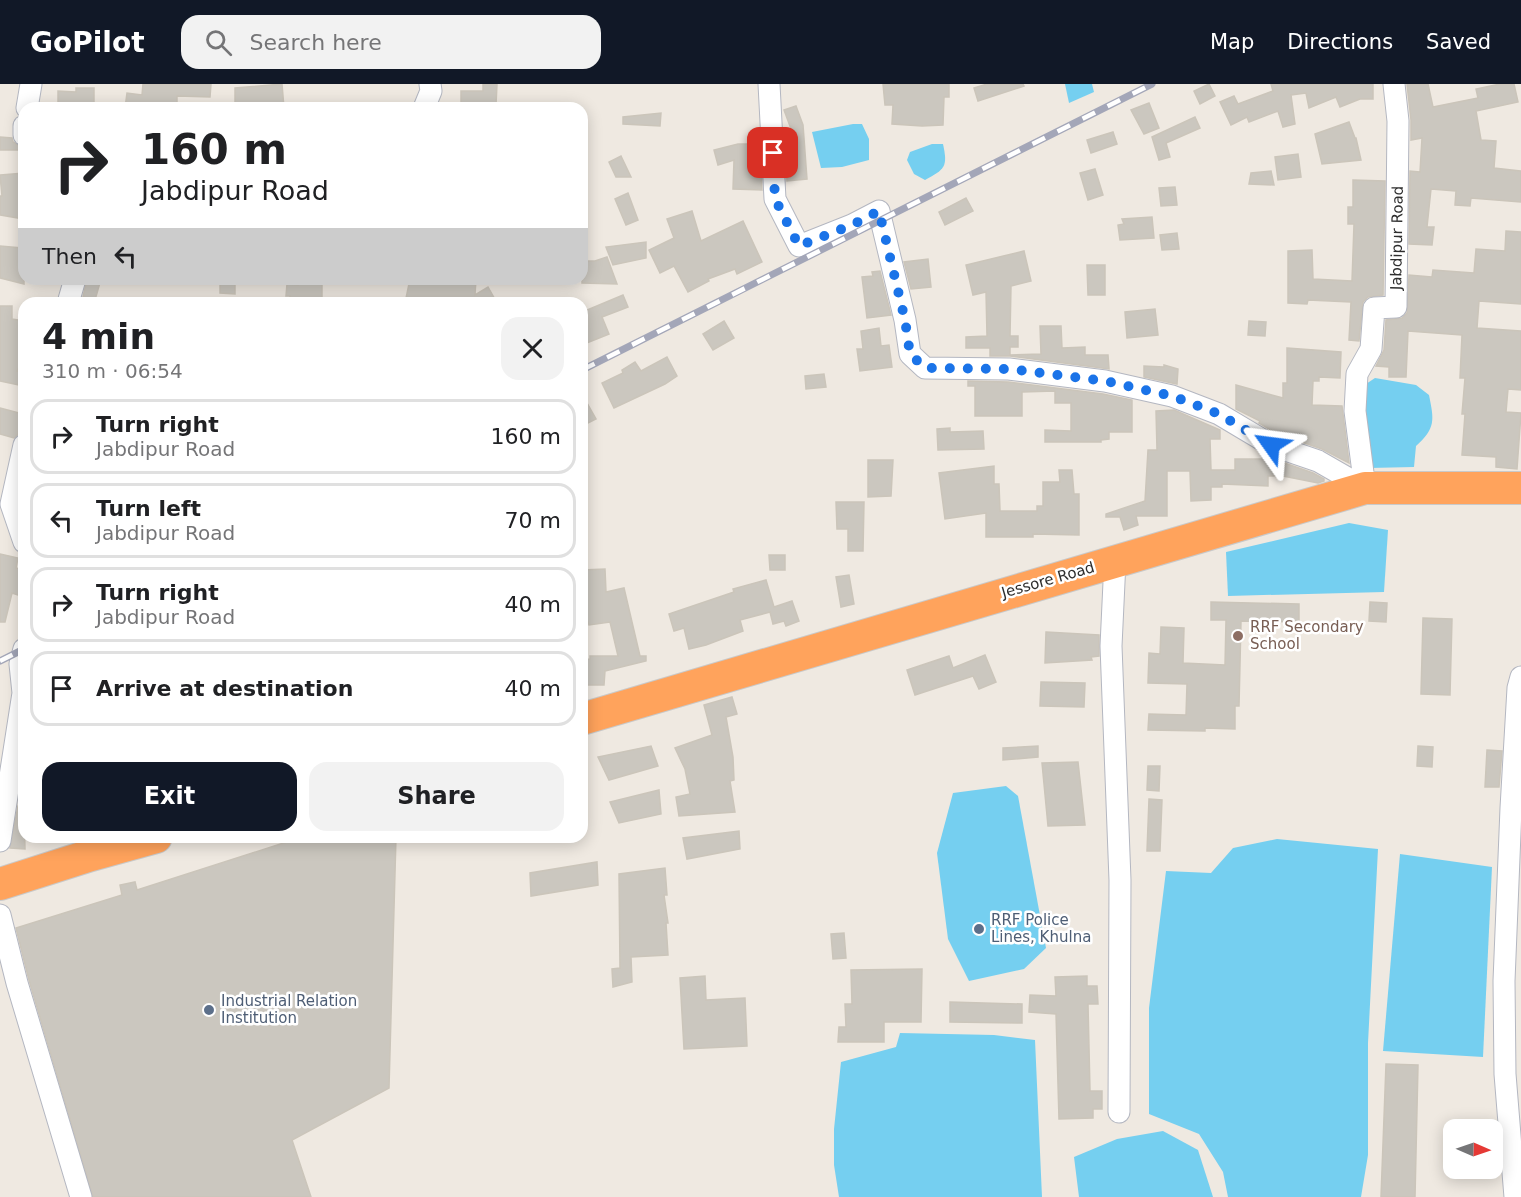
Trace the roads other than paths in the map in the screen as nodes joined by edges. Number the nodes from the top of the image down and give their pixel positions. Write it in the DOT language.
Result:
graph roads {
  1 [pos="31,84"];
  2 [pos="430,84"];
  3 [pos="769,84"];
  4 [pos="1394,84"];
  5 [pos="28,102"];
  6 [pos="426,102"];
  7 [pos="18,472"];
  8 [pos="1365,488"];
  9 [pos="1521,488"];
  10 [pos="18,524"];
  11 [pos="1114,561"];
  12 [pos="1521,677"];
  13 [pos="588,717"];
  14 [pos="18,725"];
  15 [pos="0,841"];
  16 [pos="134,843"];
  17 [pos="0,884"];
  18 [pos="0,915"];
  19 [pos="1119,1112"];
  20 [pos="81,1197"];
  21 [pos="1515,1197"];
  1 -- 5 [label="street"];
  2 -- 6 [label="street"];
  3 -- 8 [label="street"];
  4 -- 8 [label="street, Jabdipur Road"];
  7 -- 10 [label="street"];
  8 -- 9 [label="highway, Jessore Road"];
  8 -- 11 [label="highway, Jessore Road"];
  11 -- 13 [label="highway, Jessore Road"];
  11 -- 19 [label="street"];
  12 -- 21 [label="street"];
  14 -- 15 [label="street"];
  16 -- 17 [label="highway"];
  18 -- 20 [label="street"];
}
